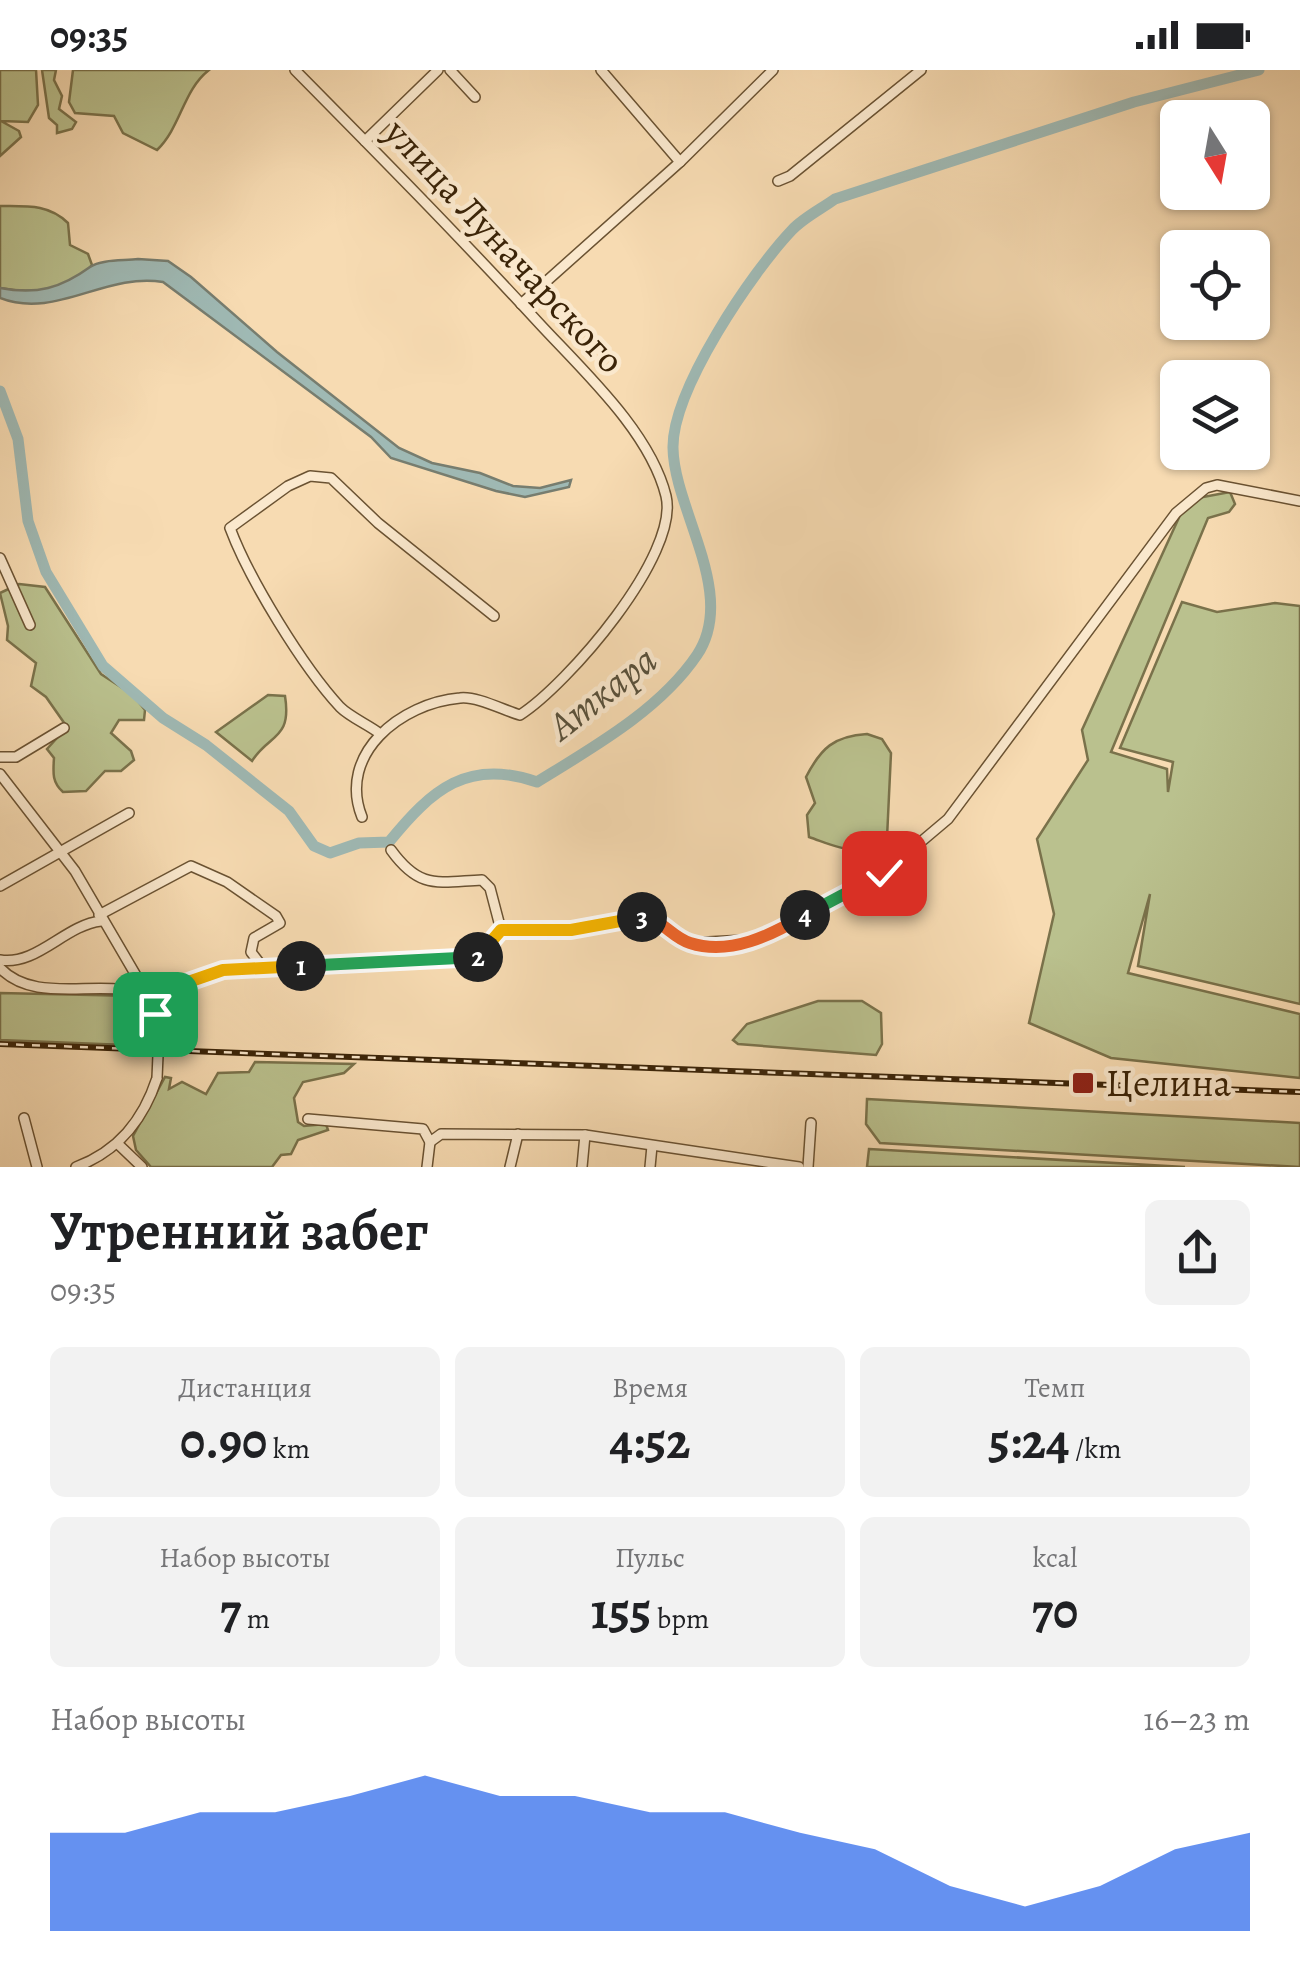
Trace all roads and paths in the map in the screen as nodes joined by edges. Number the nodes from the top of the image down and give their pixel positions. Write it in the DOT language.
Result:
graph roads {
  1 [pos="295,70"];
  2 [pos="438,70"];
  3 [pos="450,70"];
  4 [pos="601,70"];
  5 [pos="773,70"];
  6 [pos="902,70"];
  7 [pos="922,70"];
  8 [pos="910,79"];
  9 [pos="475,97"];
  10 [pos="365,141"];
  11 [pos="680,162"];
  12 [pos="778,181"];
  13 [pos="521,304"];
  14 [pos="1300,501"];
  15 [pos="0,558"];
  16 [pos="494,616"];
  17 [pos="30,625"];
  18 [pos="64,728"];
  19 [pos="379,732"];
  20 [pos="0,757"];
  21 [pos="0,774"];
  22 [pos="129,813"];
  23 [pos="362,817"];
  24 [pos="61,850"];
  25 [pos="391,850"];
  26 [pos="0,886"];
  27 [pos="100,918"];
  28 [pos="501,930"];
  29 [pos="0,960"];
  30 [pos="261,965"];
  31 [pos="0,968"];
  32 [pos="148,996"];
  33 [pos="24,1118"];
  34 [pos="308,1119"];
  35 [pos="811,1123"];
  36 [pos="518,1134"];
  37 [pos="585,1135"];
  38 [pos="430,1142"];
  39 [pos="119,1146"];
  40 [pos="652,1146"];
  41 [pos="736,1155"];
  42 [pos="37,1167"];
  43 [pos="76,1167"];
  44 [pos="142,1167"];
  45 [pos="427,1167"];
  46 [pos="510,1167"];
  47 [pos="582,1167"];
  48 [pos="650,1167"];
  49 [pos="734,1167"];
  50 [pos="800,1167"];
  51 [pos="808,1167"];
  1 -- 10 [label="street, улица Луначарского"];
  2 -- 10 [label="street"];
  3 -- 9 [label="street"];
  4 -- 11 [label="street"];
  5 -- 11 [label="street"];
  6 -- 8 [label="street"];
  7 -- 8 [label="street"];
  8 -- 12 [label="street"];
  10 -- 13 [label="street, улица Луначарского"];
  11 -- 13 [label="street"];
  13 -- 19 [label="street, улица Луначарского"];
  14 -- 28 [label="street"];
  15 -- 17 [label="street"];
  16 -- 19 [label="street"];
  18 -- 20 [label="street"];
  19 -- 23 [label="street"];
  21 -- 24 [label="street"];
  22 -- 24 [label="street"];
  24 -- 26 [label="street"];
  24 -- 27 [label="street"];
  25 -- 28 [label="street"];
  27 -- 29 [label="street"];
  27 -- 30 [label="street"];
  27 -- 32 [label="street"];
  28 -- 30 [label="street"];
  30 -- 32 [label="street"];
  31 -- 32 [label="street"];
  32 -- 39 [label="street, bridge"];
  33 -- 42 [label="street"];
  34 -- 38 [label="street"];
  35 -- 51 [label="street"];
  36 -- 37 [label="street"];
  36 -- 38 [label="street"];
  36 -- 46 [label="street"];
  37 -- 40 [label="street"];
  37 -- 47 [label="street"];
  38 -- 45 [label="street"];
  39 -- 43 [label="street"];
  39 -- 44 [label="street"];
  40 -- 41 [label="street"];
  40 -- 48 [label="street"];
  41 -- 49 [label="street"];
  41 -- 50 [label="street"];
}
